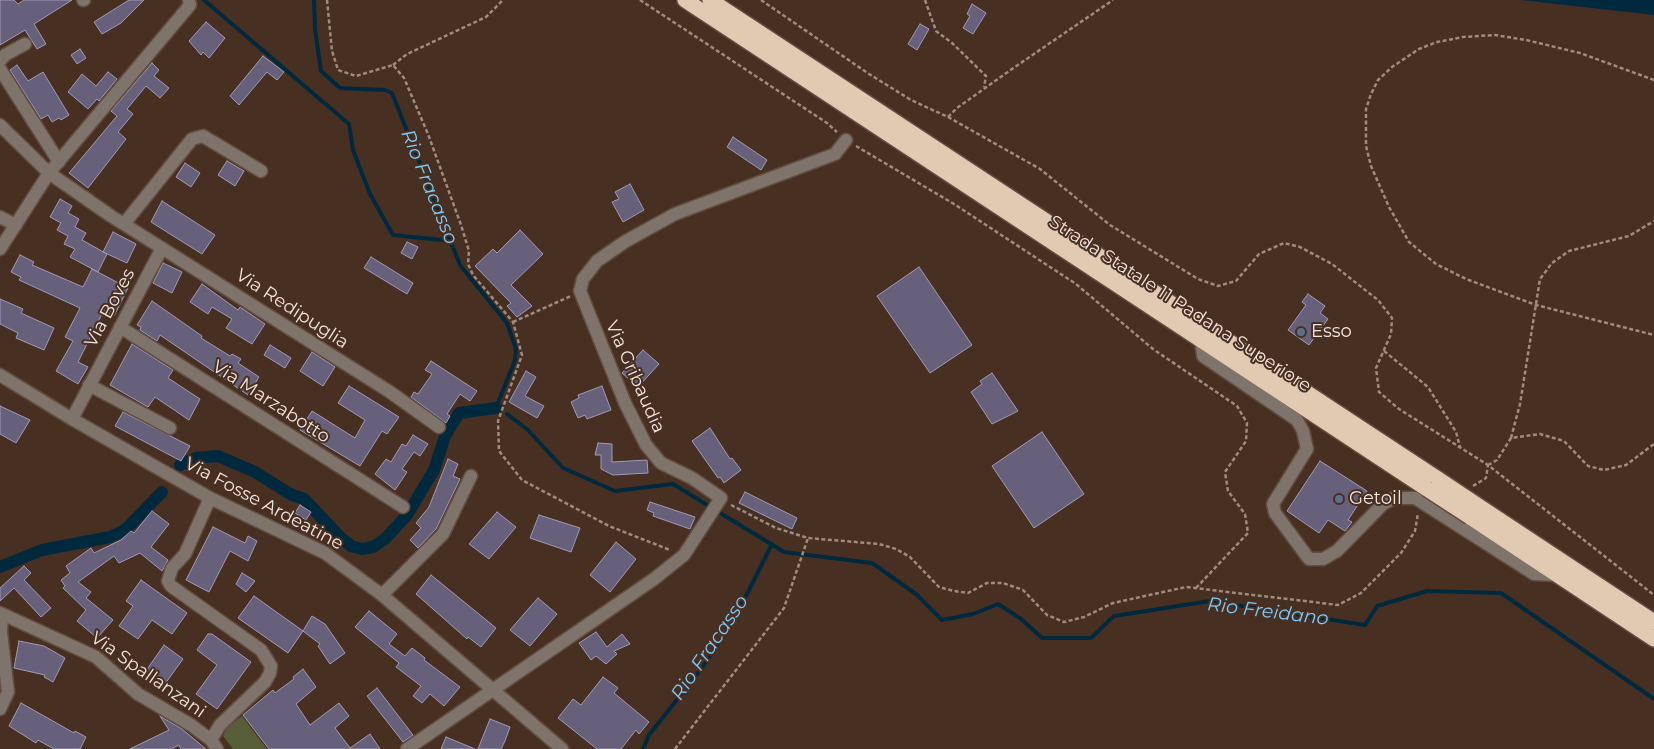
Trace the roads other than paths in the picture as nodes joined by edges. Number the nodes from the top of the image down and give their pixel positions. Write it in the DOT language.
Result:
graph roads {
  1 [pos="188,0"];
  2 [pos="686,0"];
  3 [pos="710,0"];
  4 [pos="25,44"];
  5 [pos="0,61"];
  6 [pos="0,69"];
  7 [pos="0,124"];
  8 [pos="846,140"];
  9 [pos="59,162"];
  10 [pos="261,172"];
  11 [pos="49,173"];
  12 [pos="0,216"];
  13 [pos="16,224"];
  14 [pos="124,224"];
  15 [pos="162,248"];
  16 [pos="0,249"];
  17 [pos="120,327"];
  18 [pos="1201,340"];
  19 [pos="0,374"];
  20 [pos="90,386"];
  21 [pos="72,419"];
  22 [pos="439,427"];
  23 [pos="170,428"];
  24 [pos="471,476"];
  25 [pos="1432,484"];
  26 [pos="210,498"];
  27 [pos="403,507"];
  28 [pos="1473,511"];
  29 [pos="1557,575"];
  30 [pos="382,595"];
  31 [pos="1,614"];
  32 [pos="1654,622"];
  33 [pos="1654,639"];
  34 [pos="494,689"];
  35 [pos="0,709"];
  36 [pos="214,745"];
  37 [pos="407,749"];
  38 [pos="562,749"];
  1 -- 9 [label="street"];
  2 -- 18 [label="highway, Strada Statale 11 Padana Superiore"];
  3 -- 25 [label="highway, Strada Statale 11 Padana Superiore"];
  4 -- 5 [label="street"];
  6 -- 9 [label="street"];
  7 -- 11 [label="street, Via Redipuglia"];
  8 -- 34 [label="street, Via Gribaudia"];
  9 -- 11 [label="street"];
  10 -- 14 [label="street"];
  11 -- 13 [label="street"];
  11 -- 14 [label="street, Via Redipuglia"];
  12 -- 13 [label="street"];
  13 -- 16 [label="street"];
  14 -- 15 [label="street, Via Redipuglia"];
  15 -- 17 [label="street, Via Boves"];
  15 -- 22 [label="street, Via Redipuglia"];
  17 -- 20 [label="street, Via Boves"];
  17 -- 27 [label="street, Via Marzabotto"];
  18 -- 25 [label="highway, Strada Statale 11 Padana Superiore"];
  18 -- 29 [label="street"];
  19 -- 21 [label="street, Via Fosse Ardeatine"];
  20 -- 21 [label="street, Via Boves"];
  20 -- 23 [label="street"];
  21 -- 26 [label="street, Via Fosse Ardeatine"];
  24 -- 30 [label="street"];
  25 -- 28 [label="highway, Strada Statale 11 Padana Superiore, bridge"];
  26 -- 30 [label="street, Via Fosse Ardeatine"];
  26 -- 36 [label="street"];
  28 -- 29 [label="highway, Strada Statale 11 Padana Superiore"];
  28 -- 32 [label="highway, Strada Statale 11 Padana Superiore"];
  29 -- 33 [label="highway, Strada Statale 11 Padana Superiore"];
  30 -- 34 [label="street, Via Fosse Ardeatine"];
  31 -- 35 [label="street"];
  31 -- 36 [label="street, Via Spallanzani"];
  34 -- 37 [label="street"];
  34 -- 38 [label="street, Via Fosse Ardeatine"];
}
